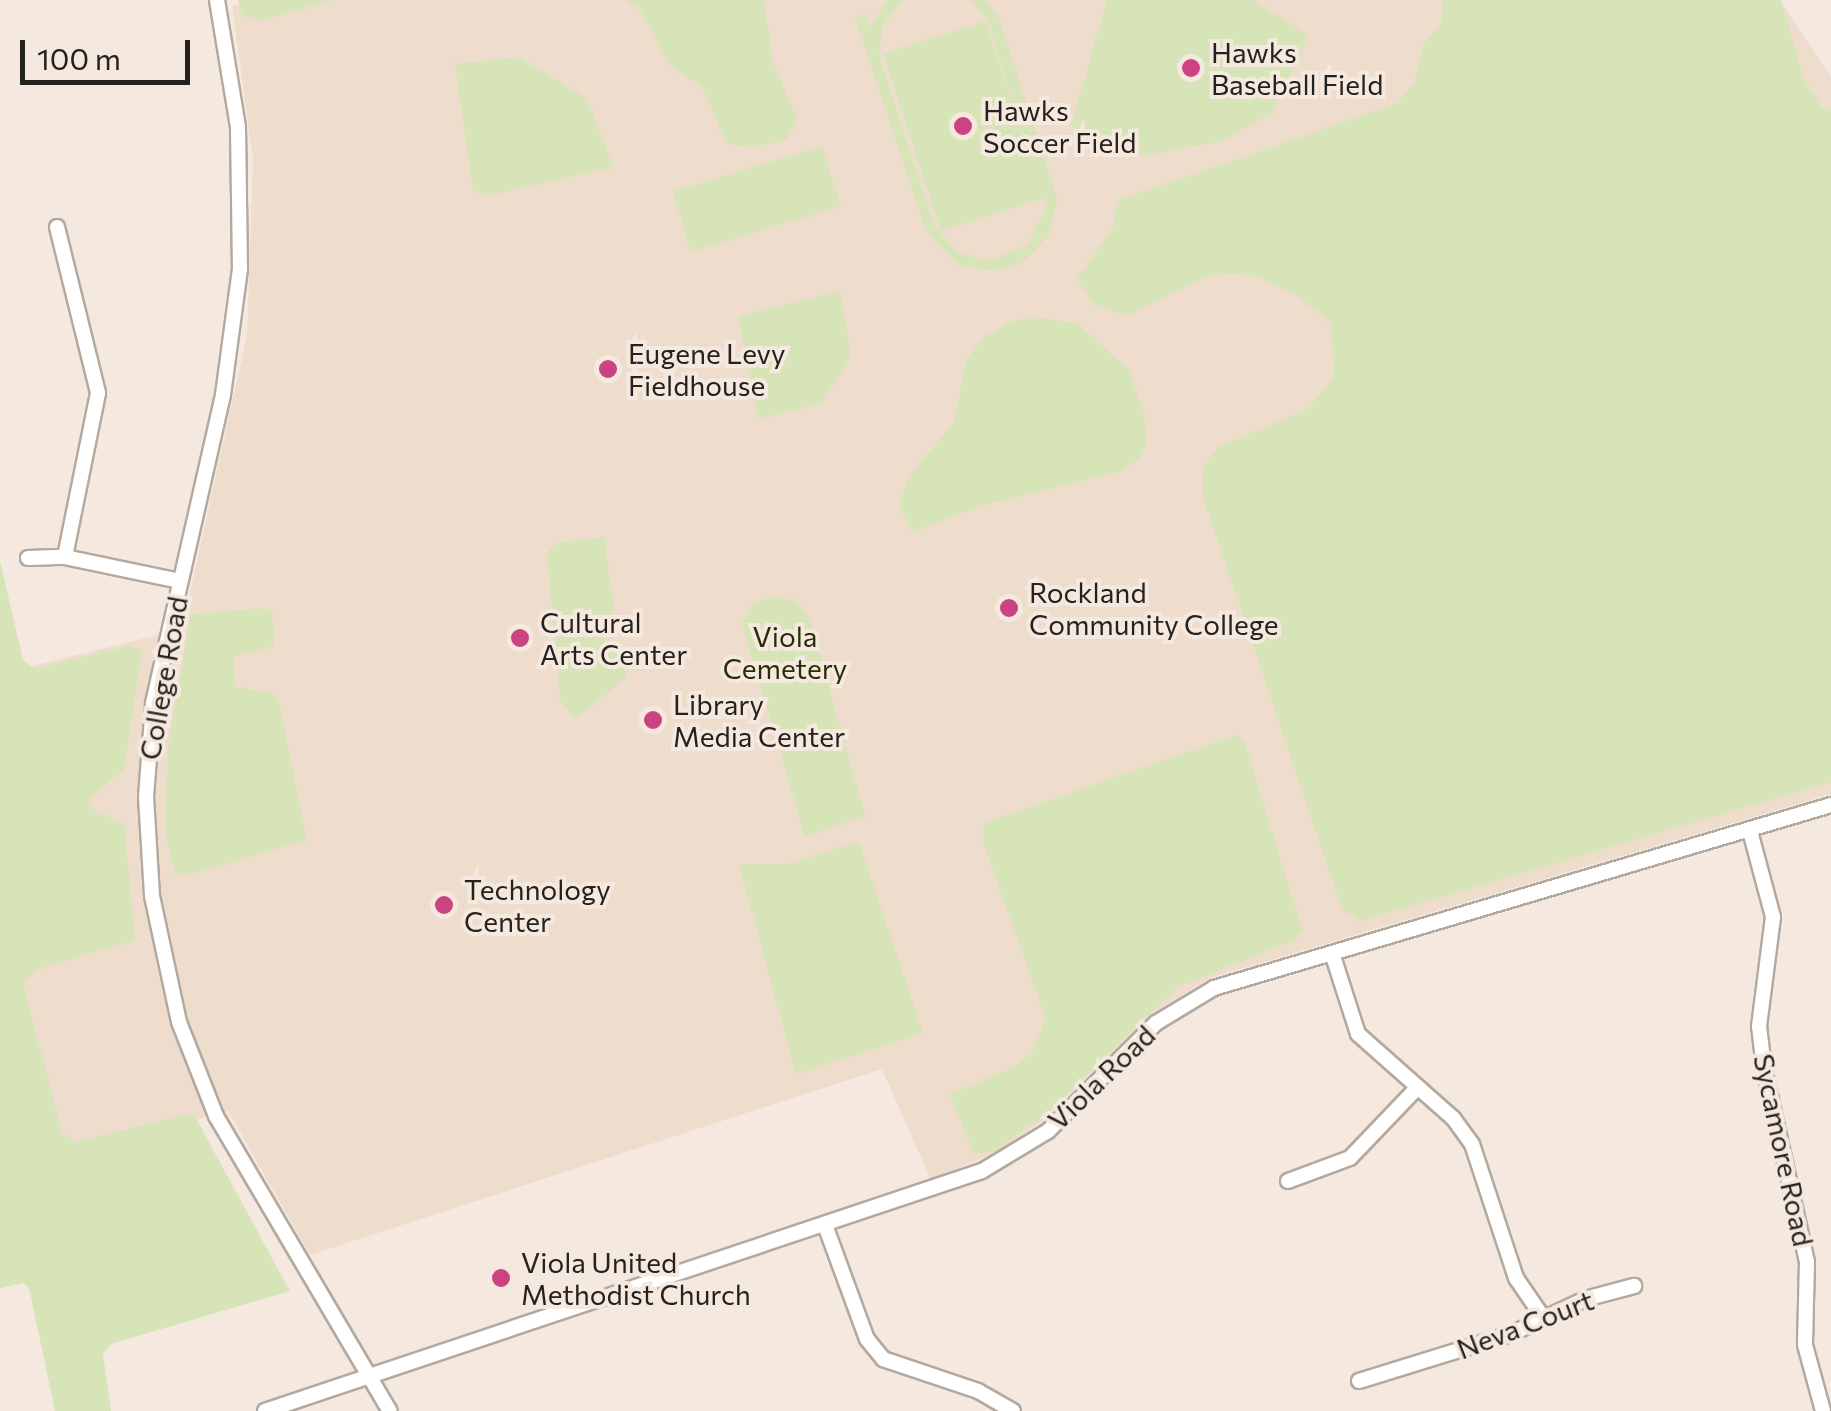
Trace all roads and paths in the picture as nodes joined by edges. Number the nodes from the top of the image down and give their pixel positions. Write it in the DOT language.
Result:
graph roads {
  1 [pos="217,0"];
  2 [pos="58,227"];
  3 [pos="65,557"];
  4 [pos="28,558"];
  5 [pos="180,581"];
  6 [pos="1831,805"];
  7 [pos="1750,831"];
  8 [pos="1332,954"];
  9 [pos="1416,1089"];
  10 [pos="1288,1180"];
  11 [pos="825,1225"];
  12 [pos="1634,1286"];
  13 [pos="1542,1316"];
  14 [pos="366,1373"];
  15 [pos="1359,1381"];
  16 [pos="266,1411"];
  17 [pos="390,1411"];
  18 [pos="1013,1411"];
  19 [pos="1823,1411"];
  1 -- 5 [label="street, College Road"];
  2 -- 3 [label="street"];
  3 -- 4 [label="street"];
  3 -- 5 [label="street"];
  5 -- 14 [label="street, College Road"];
  6 -- 7 [label="street, Viola Road"];
  7 -- 8 [label="street, Viola Road"];
  7 -- 19 [label="street, Sycamore Road"];
  8 -- 9 [label="street"];
  8 -- 11 [label="street, Viola Road"];
  9 -- 10 [label="street"];
  9 -- 13 [label="street"];
  11 -- 14 [label="street, Viola Road"];
  11 -- 18 [label="street"];
  12 -- 13 [label="street, Neva Court"];
  13 -- 15 [label="street, Neva Court"];
  14 -- 16 [label="street, Viola Road"];
  14 -- 17 [label="street, College Road"];
}
